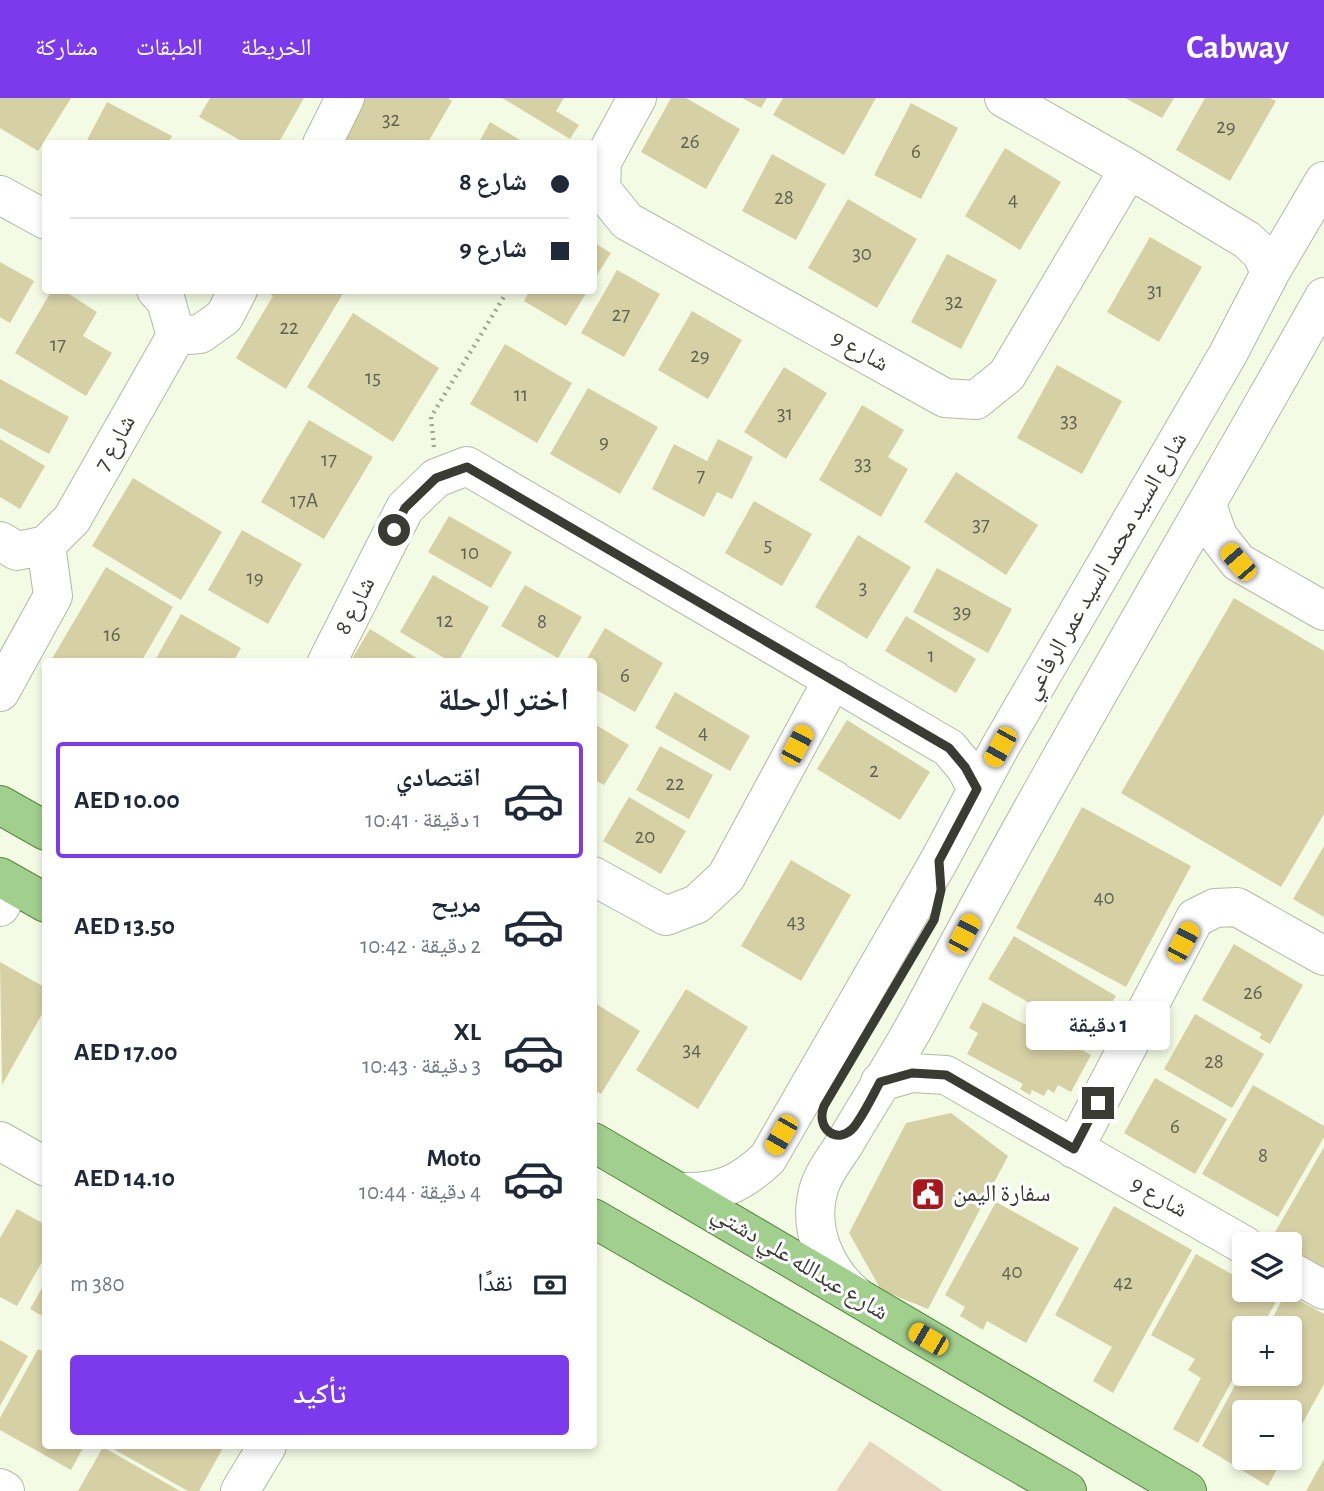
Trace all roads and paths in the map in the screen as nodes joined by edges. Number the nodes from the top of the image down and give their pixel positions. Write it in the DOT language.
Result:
graph roads {
  1 [pos="345,98"];
  2 [pos="637,98"];
  3 [pos="1004,98"];
  4 [pos="324,140"];
  5 [pos="1129,169"];
  6 [pos="1324,181"];
  7 [pos="0,195"];
  8 [pos="42,218"];
  9 [pos="1295,230"];
  10 [pos="1247,240"];
  11 [pos="1270,273"];
  12 [pos="160,294"];
  13 [pos="236,294"];
  14 [pos="506,294"];
  15 [pos="1324,297"];
  16 [pos="176,335"];
  17 [pos="1227,354"];
  18 [pos="436,478"];
  19 [pos="1207,505"];
  20 [pos="0,541"];
  21 [pos="46,545"];
  22 [pos="1238,562"];
  23 [pos="1168,573"];
  24 [pos="1324,611"];
  25 [pos="1125,643"];
  26 [pos="329,658"];
  27 [pos="1041,677"];
  28 [pos="832,679"];
  29 [pos="0,692"];
  30 [pos="1000,747"];
  31 [pos="949,748"];
  32 [pos="977,789"];
  33 [pos="0,805"];
  34 [pos="42,829"];
  35 [pos="939,861"];
  36 [pos="597,878"];
  37 [pos="4,889"];
  38 [pos="42,902"];
  39 [pos="975,914"];
  40 [pos="1324,956"];
  41 [pos="920,1017"];
  42 [pos="946,1075"];
  43 [pos="880,1082"];
  44 [pos="853,1128"];
  45 [pos="0,1141"];
  46 [pos="597,1144"];
  47 [pos="1074,1149"];
  48 [pos="42,1165"];
  49 [pos="681,1192"];
  50 [pos="597,1220"];
  51 [pos="1232,1238"];
  52 [pos="1302,1278"];
  53 [pos="1324,1290"];
  54 [pos="857,1297"];
  55 [pos="265,1449"];
  56 [pos="0,1488"];
  57 [pos="5,1491"];
  58 [pos="240,1491"];
  59 [pos="1067,1491"];
  60 [pos="1187,1491"];
  1 -- 4 [label="street"];
  2 -- 5 [label="street, شارع 9"];
  3 -- 5 [label="street"];
  5 -- 10 [label="street"];
  6 -- 9 [label="street, شارع السيد محمد السيد عمر الرفاعي"];
  7 -- 8 [label="street"];
  9 -- 10 [label="street"];
  9 -- 11 [label="street, شارع السيد محمد السيد عمر الرفاعي"];
  10 -- 11 [label="street"];
  11 -- 17 [label="street, شارع السيد محمد السيد عمر الرفاعي"];
  12 -- 16 [label="street"];
  13 -- 16 [label="street"];
  14 -- 18 [label="path"];
  15 -- 19 [label="street"];
  16 -- 21 [label="street, شارع 7"];
  17 -- 25 [label="street"];
  17 -- 27 [label="street, شارع السيد محمد السيد عمر الرفاعي"];
  18 -- 26 [label="street, شارع 8"];
  18 -- 28 [label="street, شارع 8"];
  19 -- 22 [label="street"];
  19 -- 23 [label="street"];
  20 -- 21 [label="street"];
  21 -- 29 [label="street"];
  22 -- 23 [label="street"];
  22 -- 24 [label="street"];
  23 -- 25 [label="street"];
  25 -- 39 [label="street"];
  27 -- 30 [label="street, شارع السيد محمد السيد عمر الرفاعي"];
  27 -- 39 [label="street"];
  28 -- 31 [label="street, شارع 8"];
  28 -- 36 [label="street"];
  30 -- 31 [label="street, شارع 8"];
  30 -- 32 [label="street, شارع السيد محمد السيد عمر الرفاعي"];
  31 -- 32 [label="street, شارع 8"];
  32 -- 35 [label="street, شارع السيد محمد السيد عمر الرفاعي"];
  33 -- 34 [label="main road"];
  35 -- 44 [label="street"];
  35 -- 49 [label="street, شارع السيد محمد السيد عمر الرفاعي"];
  37 -- 38 [label="main road"];
  39 -- 41 [label="street"];
  40 -- 47 [label="street"];
  41 -- 42 [label="street, شارع 9"];
  41 -- 43 [label="street"];
  42 -- 43 [label="street, شارع 9"];
  42 -- 47 [label="street, شارع 9"];
  43 -- 44 [label="street"];
  44 -- 54 [label="street"];
  45 -- 48 [label="street"];
  46 -- 49 [label="main road, شارع عبدالله علي دشتي"];
  47 -- 51 [label="street, شارع 9"];
  49 -- 54 [label="main road, شارع عبدالله علي دشتي"];
  50 -- 59 [label="main road"];
  52 -- 53 [label="street"];
  54 -- 60 [label="main road, شارع عبدالله علي دشتي"];
  55 -- 58 [label="street"];
  56 -- 57 [label="street"];
}
